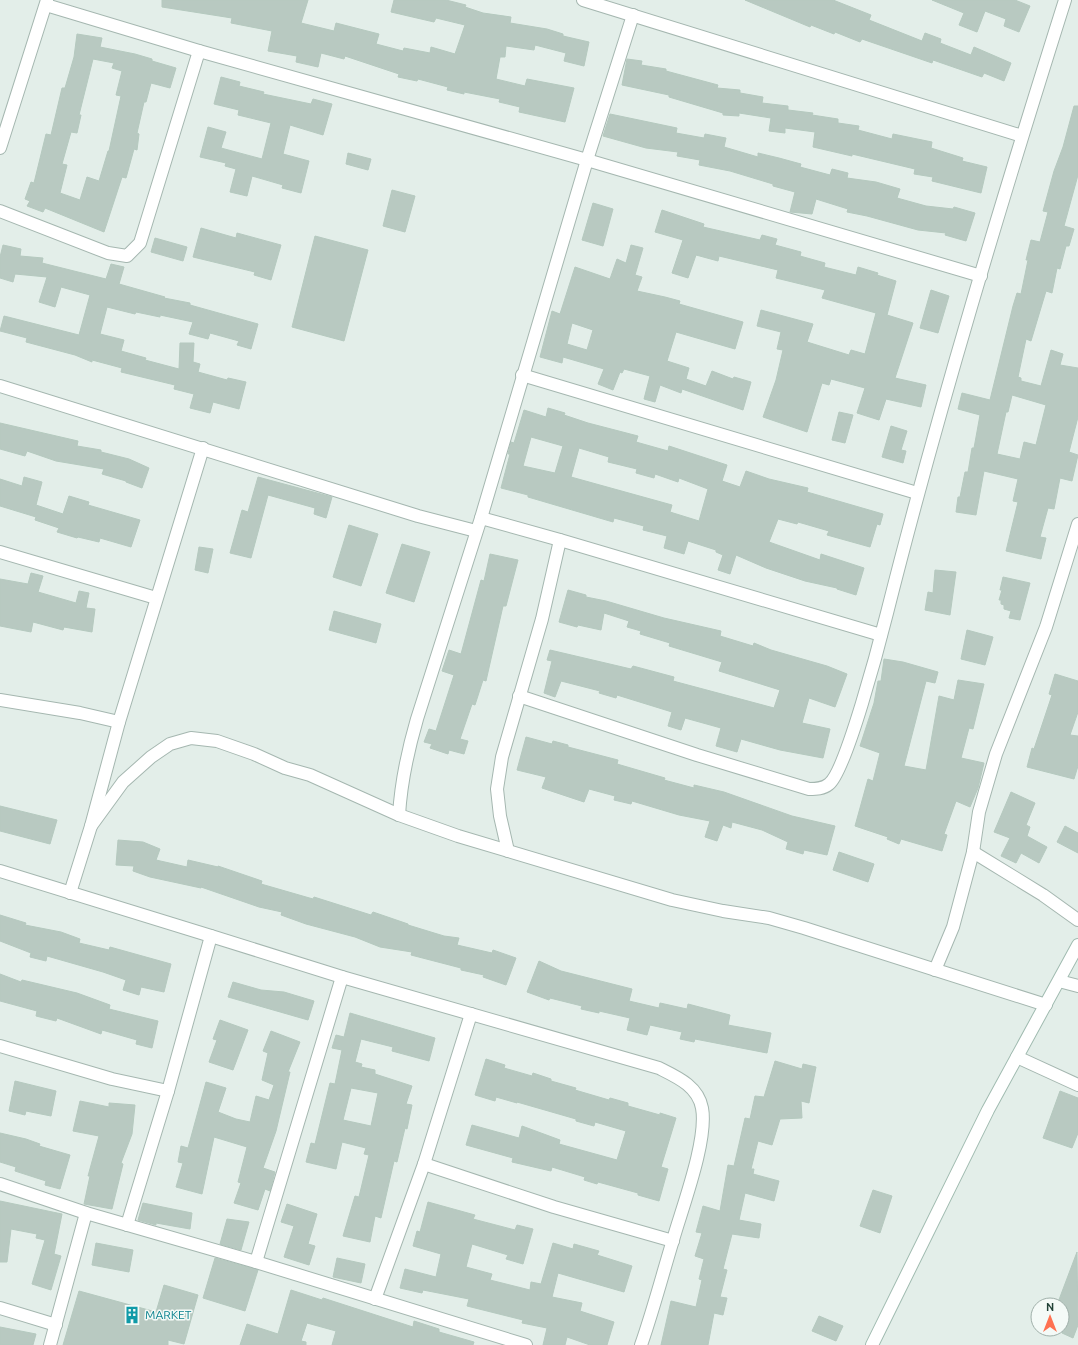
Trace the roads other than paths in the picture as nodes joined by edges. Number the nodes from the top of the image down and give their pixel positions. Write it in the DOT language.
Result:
graph roads {
  1 [pos="583,0"];
  2 [pos="1065,0"];
  3 [pos="47,2"];
  4 [pos="598,2"];
  5 [pos="633,15"];
  6 [pos="200,51"];
  7 [pos="1022,136"];
  8 [pos="0,148"];
  9 [pos="587,160"];
  10 [pos="0,211"];
  11 [pos="981,276"];
  12 [pos="522,375"];
  13 [pos="0,386"];
  14 [pos="203,448"];
  15 [pos="918,492"];
  16 [pos="481,518"];
  17 [pos="1078,524"];
  18 [pos="476,531"];
  19 [pos="560,540"];
  20 [pos="0,552"];
  21 [pos="156,598"];
  22 [pos="881,635"];
  23 [pos="519,696"];
  24 [pos="0,700"];
  25 [pos="119,722"];
  26 [pos="399,814"];
  27 [pos="91,826"];
  28 [pos="508,851"];
  29 [pos="973,852"];
  30 [pos="0,871"];
  31 [pos="70,893"];
  32 [pos="1078,920"];
  33 [pos="211,936"];
  34 [pos="1078,945"];
  35 [pos="935,970"];
  36 [pos="342,978"];
  37 [pos="1059,980"];
  38 [pos="1078,986"];
  39 [pos="1046,1005"];
  40 [pos="471,1014"];
  41 [pos="0,1046"];
  42 [pos="1017,1057"];
  43 [pos="1078,1085"];
  44 [pos="168,1091"];
  45 [pos="424,1164"];
  46 [pos="0,1184"];
  47 [pos="86,1213"];
  48 [pos="127,1225"];
  49 [pos="673,1241"];
  50 [pos="256,1262"];
  51 [pos="375,1299"];
  52 [pos="0,1308"];
  53 [pos="56,1326"];
  54 [pos="50,1345"];
  55 [pos="526,1345"];
  56 [pos="641,1345"];
  57 [pos="872,1345"];
  1 -- 4 [label="street"];
  2 -- 7 [label="street"];
  3 -- 6 [label="street"];
  3 -- 8 [label="street"];
  4 -- 5 [label="street"];
  5 -- 7 [label="street"];
  5 -- 9 [label="street"];
  6 -- 9 [label="street"];
  6 -- 10 [label="street"];
  7 -- 11 [label="street"];
  9 -- 11 [label="street"];
  9 -- 12 [label="street"];
  11 -- 15 [label="street"];
  12 -- 15 [label="street"];
  12 -- 16 [label="street"];
  13 -- 14 [label="street"];
  14 -- 18 [label="street"];
  14 -- 21 [label="street"];
  15 -- 22 [label="street"];
  16 -- 18 [label="street"];
  16 -- 19 [label="street"];
  17 -- 29 [label="street"];
  18 -- 26 [label="street"];
  19 -- 22 [label="street"];
  19 -- 23 [label="street"];
  20 -- 21 [label="street"];
  21 -- 25 [label="street"];
  22 -- 23 [label="street"];
  23 -- 28 [label="street"];
  24 -- 25 [label="street"];
  25 -- 27 [label="street"];
  26 -- 27 [label="street"];
  26 -- 28 [label="street"];
  27 -- 31 [label="street"];
  28 -- 35 [label="street"];
  29 -- 32 [label="street"];
  29 -- 35 [label="street"];
  30 -- 31 [label="street"];
  31 -- 33 [label="street"];
  33 -- 36 [label="street"];
  33 -- 44 [label="street"];
  34 -- 37 [label="street"];
  35 -- 39 [label="street"];
  36 -- 40 [label="street"];
  36 -- 50 [label="street"];
  37 -- 38 [label="street"];
  37 -- 39 [label="street"];
  39 -- 42 [label="street"];
  40 -- 45 [label="street"];
  40 -- 49 [label="street"];
  41 -- 44 [label="street"];
  42 -- 43 [label="street"];
  42 -- 57 [label="street"];
  44 -- 48 [label="street"];
  45 -- 49 [label="street"];
  45 -- 51 [label="street"];
  46 -- 47 [label="street"];
  47 -- 48 [label="street"];
  47 -- 53 [label="street"];
  48 -- 50 [label="street"];
  49 -- 56 [label="street"];
  50 -- 51 [label="street"];
  51 -- 55 [label="street"];
  52 -- 53 [label="street"];
  53 -- 54 [label="street"];
}
